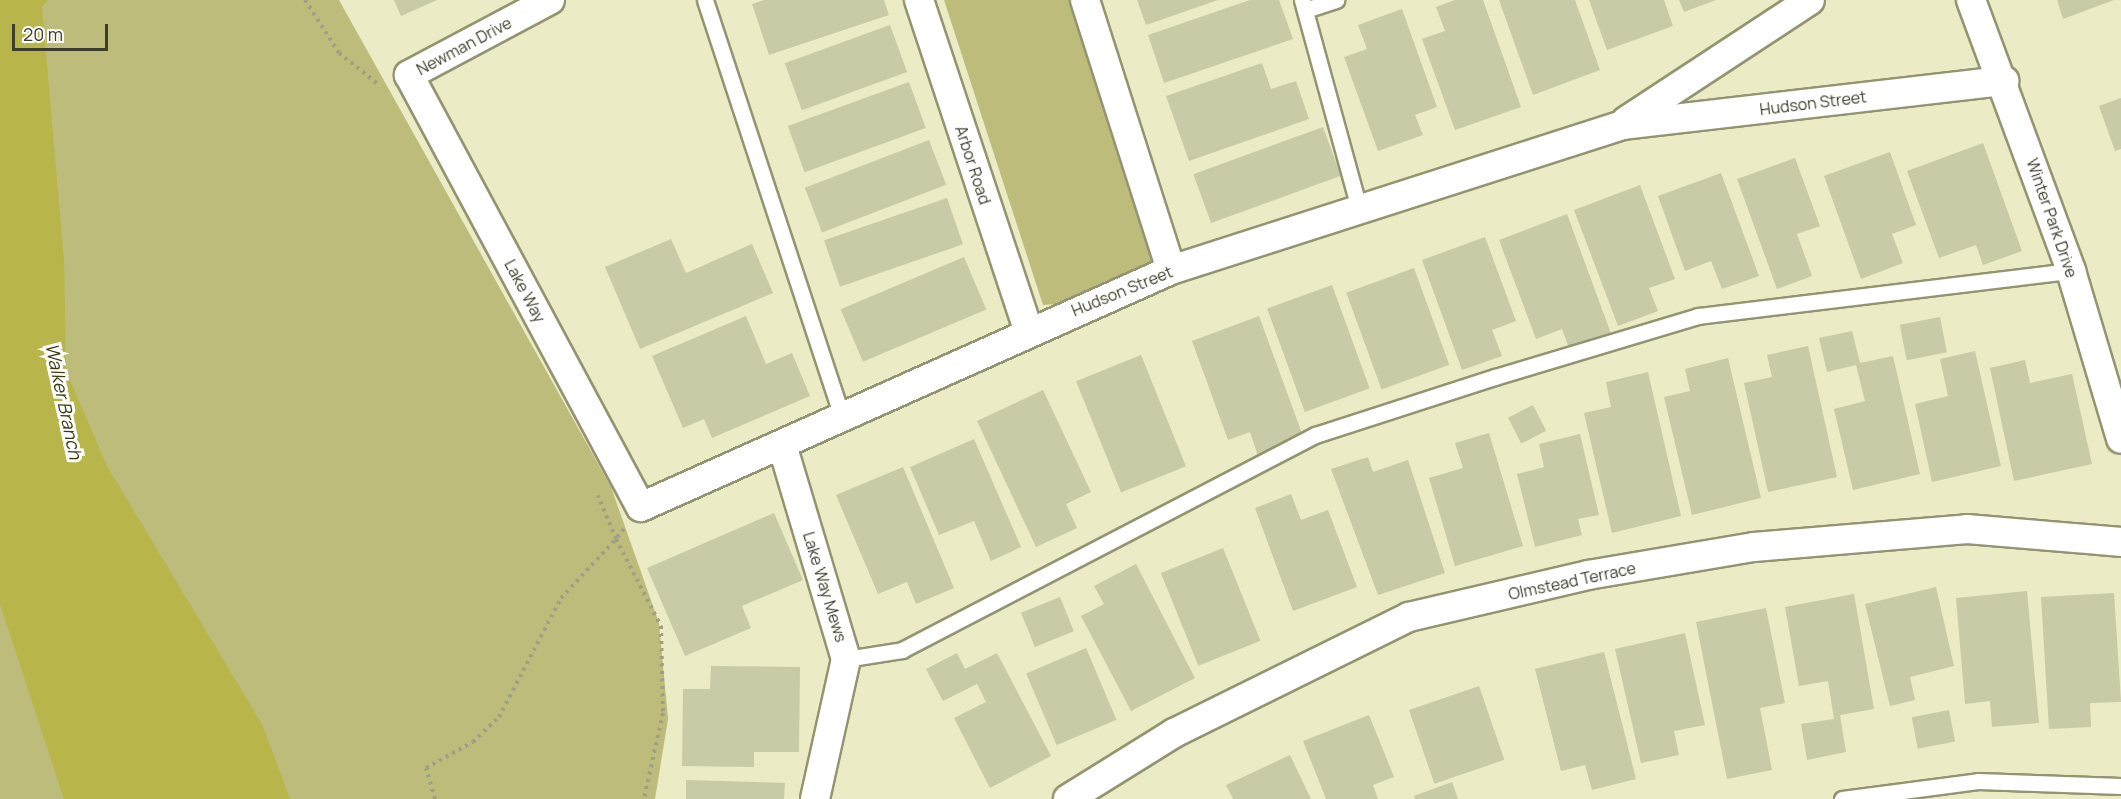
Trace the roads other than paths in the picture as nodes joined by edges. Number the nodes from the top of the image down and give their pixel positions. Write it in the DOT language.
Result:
graph roads {
  1 [pos="550,0"];
  2 [pos="705,0"];
  3 [pos="918,0"];
  4 [pos="1085,0"];
  5 [pos="1336,0"];
  6 [pos="1810,0"];
  7 [pos="1971,0"];
  8 [pos="1303,5"];
  9 [pos="409,75"];
  10 [pos="2004,81"];
  11 [pos="1622,125"];
  12 [pos="1359,209"];
  13 [pos="1171,270"];
  14 [pos="2071,271"];
  15 [pos="1028,330"];
  16 [pos="842,417"];
  17 [pos="2121,439"];
  18 [pos="783,448"];
  19 [pos="641,507"];
  20 [pos="2121,542"];
  21 [pos="846,659"];
  22 [pos="2121,786"];
  23 [pos="815,799"];
  24 [pos="1068,799"];
  25 [pos="1842,799"];
  1 -- 9 [label="street, Newman Drive"];
  2 -- 16 [label="lane"];
  3 -- 15 [label="street, Arbor Road"];
  4 -- 13 [label="street"];
  5 -- 8 [label="lane"];
  6 -- 11 [label="street, Hudson Street"];
  7 -- 10 [label="street, Winter Park Drive"];
  8 -- 12 [label="lane"];
  9 -- 19 [label="street, Lake Way"];
  10 -- 11 [label="street, Hudson Street"];
  10 -- 14 [label="street, Winter Park Drive"];
  11 -- 12 [label="street, Hudson Street"];
  12 -- 13 [label="street, Hudson Street"];
  13 -- 15 [label="street, Hudson Street"];
  14 -- 17 [label="street, Winter Park Drive"];
  14 -- 21 [label="lane"];
  15 -- 16 [label="street, Hudson Street"];
  16 -- 18 [label="street, Hudson Street"];
  18 -- 19 [label="street, Hudson Street"];
  18 -- 21 [label="street, Lake Way Mews"];
  20 -- 24 [label="street, Olmstead Terrace"];
  21 -- 23 [label="street, Lake Way Mews"];
  22 -- 25 [label="lane"];
}
